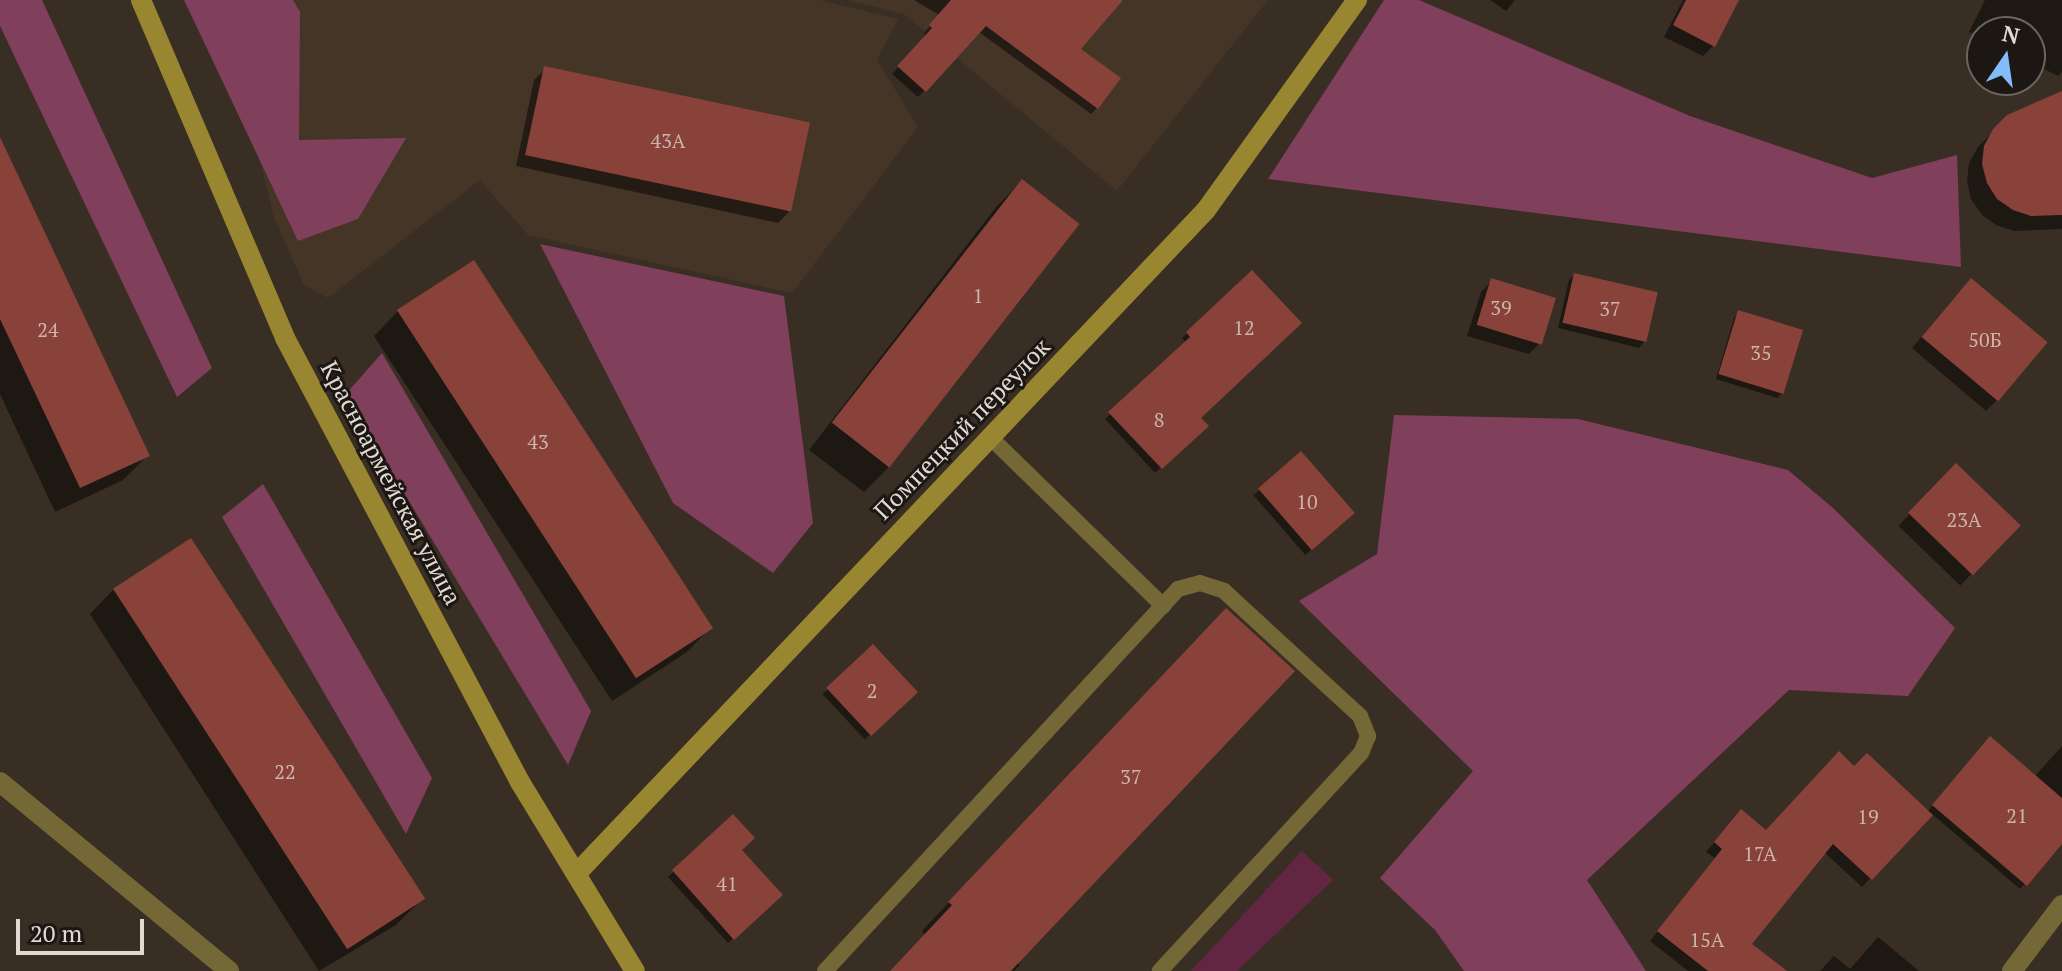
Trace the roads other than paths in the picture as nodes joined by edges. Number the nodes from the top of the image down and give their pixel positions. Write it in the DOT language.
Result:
graph roads {
  1 [pos="141,0"];
  2 [pos="1357,0"];
  3 [pos="990,437"];
  4 [pos="1163,606"];
  5 [pos="0,782"];
  6 [pos="578,872"];
  7 [pos="2062,905"];
  8 [pos="229,971"];
  9 [pos="635,971"];
  10 [pos="825,971"];
  11 [pos="1160,971"];
  12 [pos="2012,971"];
  1 -- 6 [label="street, Красноармейская улица"];
  2 -- 3 [label="street, Помпецкий переулок"];
  3 -- 4 [label="lane"];
  3 -- 6 [label="street, Помпецкий переулок"];
  4 -- 10 [label="lane"];
  4 -- 11 [label="lane"];
  5 -- 8 [label="street"];
  6 -- 9 [label="street, Красноармейская улица"];
  7 -- 12 [label="street"];
}
